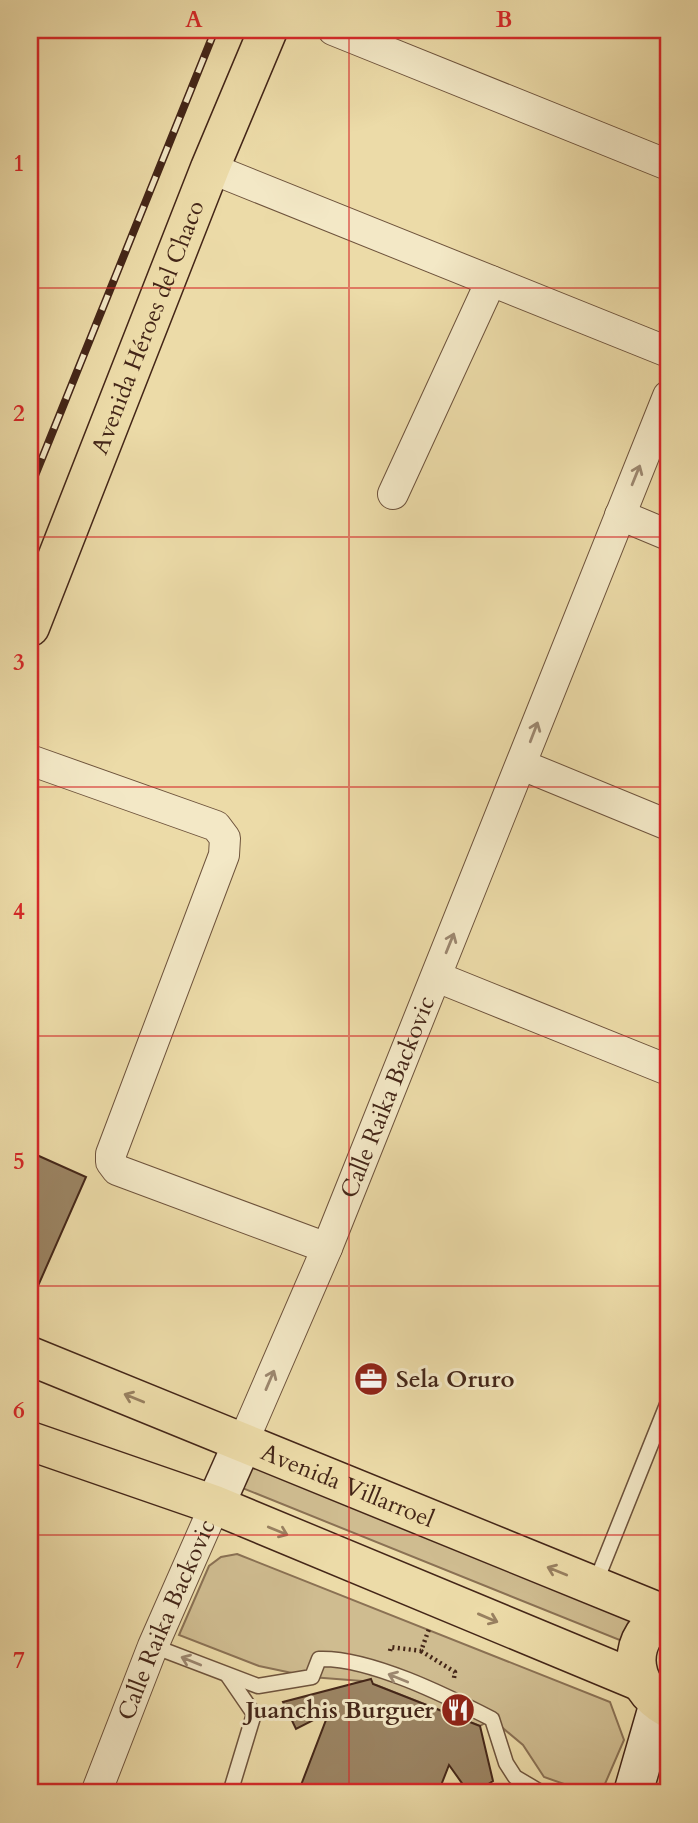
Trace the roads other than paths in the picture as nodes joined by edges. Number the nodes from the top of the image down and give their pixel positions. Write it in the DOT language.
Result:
graph roads {
  1 [pos="268,30"];
  2 [pos="333,30"];
  3 [pos="668,165"];
  4 [pos="210,168"];
  5 [pos="491,281"];
  6 [pos="668,352"];
  7 [pos="668,396"];
  8 [pos="393,494"];
  9 [pos="620,515"];
  10 [pos="668,535"];
  11 [pos="30,627"];
  12 [pos="30,760"];
  13 [pos="522,765"];
  14 [pos="668,825"];
  15 [pos="437,977"];
  16 [pos="668,1070"];
  17 [pos="327,1248"];
  18 [pos="30,1356"];
  19 [pos="30,1383"];
  20 [pos="668,1402"];
  21 [pos="30,1422"];
  22 [pos="30,1441"];
  23 [pos="243,1442"];
  24 [pos="215,1505"];
  25 [pos="594,1586"];
  26 [pos="667,1614"];
  27 [pos="153,1646"];
  28 [pos="228,1676"];
  29 [pos="656,1698"];
  30 [pos="96,1793"];
  31 [pos="230,1793"];
  32 [pos="542,1793"];
  33 [pos="633,1793"];
  1 -- 4 [label="main road, Avenida Héroes del Chaco"];
  2 -- 3 [label="street"];
  4 -- 5 [label="street"];
  4 -- 11 [label="main road, Avenida Héroes del Chaco"];
  5 -- 6 [label="street"];
  5 -- 8 [label="street"];
  9 -- 7 [label="street, Calle Raika Backovic, one-way"];
  9 -- 10 [label="street"];
  13 -- 9 [label="street, Calle Raika Backovic, one-way"];
  12 -- 17 [label="street"];
  13 -- 14 [label="street"];
  15 -- 13 [label="street, Calle Raika Backovic, one-way"];
  15 -- 16 [label="street"];
  15 -- 17 [label="street, Calle Raika Backovic"];
  23 -- 17 [label="street, Calle Raika Backovic, one-way"];
  23 -- 18 [label="main road, Avenida Villarroel, one-way"];
  19 -- 23 [label="main road"];
  20 -- 25 [label="lane"];
  21 -- 24 [label="main road"];
  22 -- 24 [label="main road"];
  23 -- 24 [label="main road, Calle Raika Backovic"];
  25 -- 23 [label="main road, Avenida Villarroel, one-way"];
  24 -- 27 [label="street, Calle Raika Backovic"];
  24 -- 29 [label="main road, one-way"];
  25 -- 26 [label="main road, Avenida Villarroel"];
  26 -- 29 [label="main road"];
  28 -- 27 [label="lane, one-way"];
  27 -- 30 [label="street, Calle Raika Backovic"];
  28 -- 31 [label="lane"];
  32 -- 28 [label="lane, one-way"];
  29 -- 33 [label="main road"];
}
